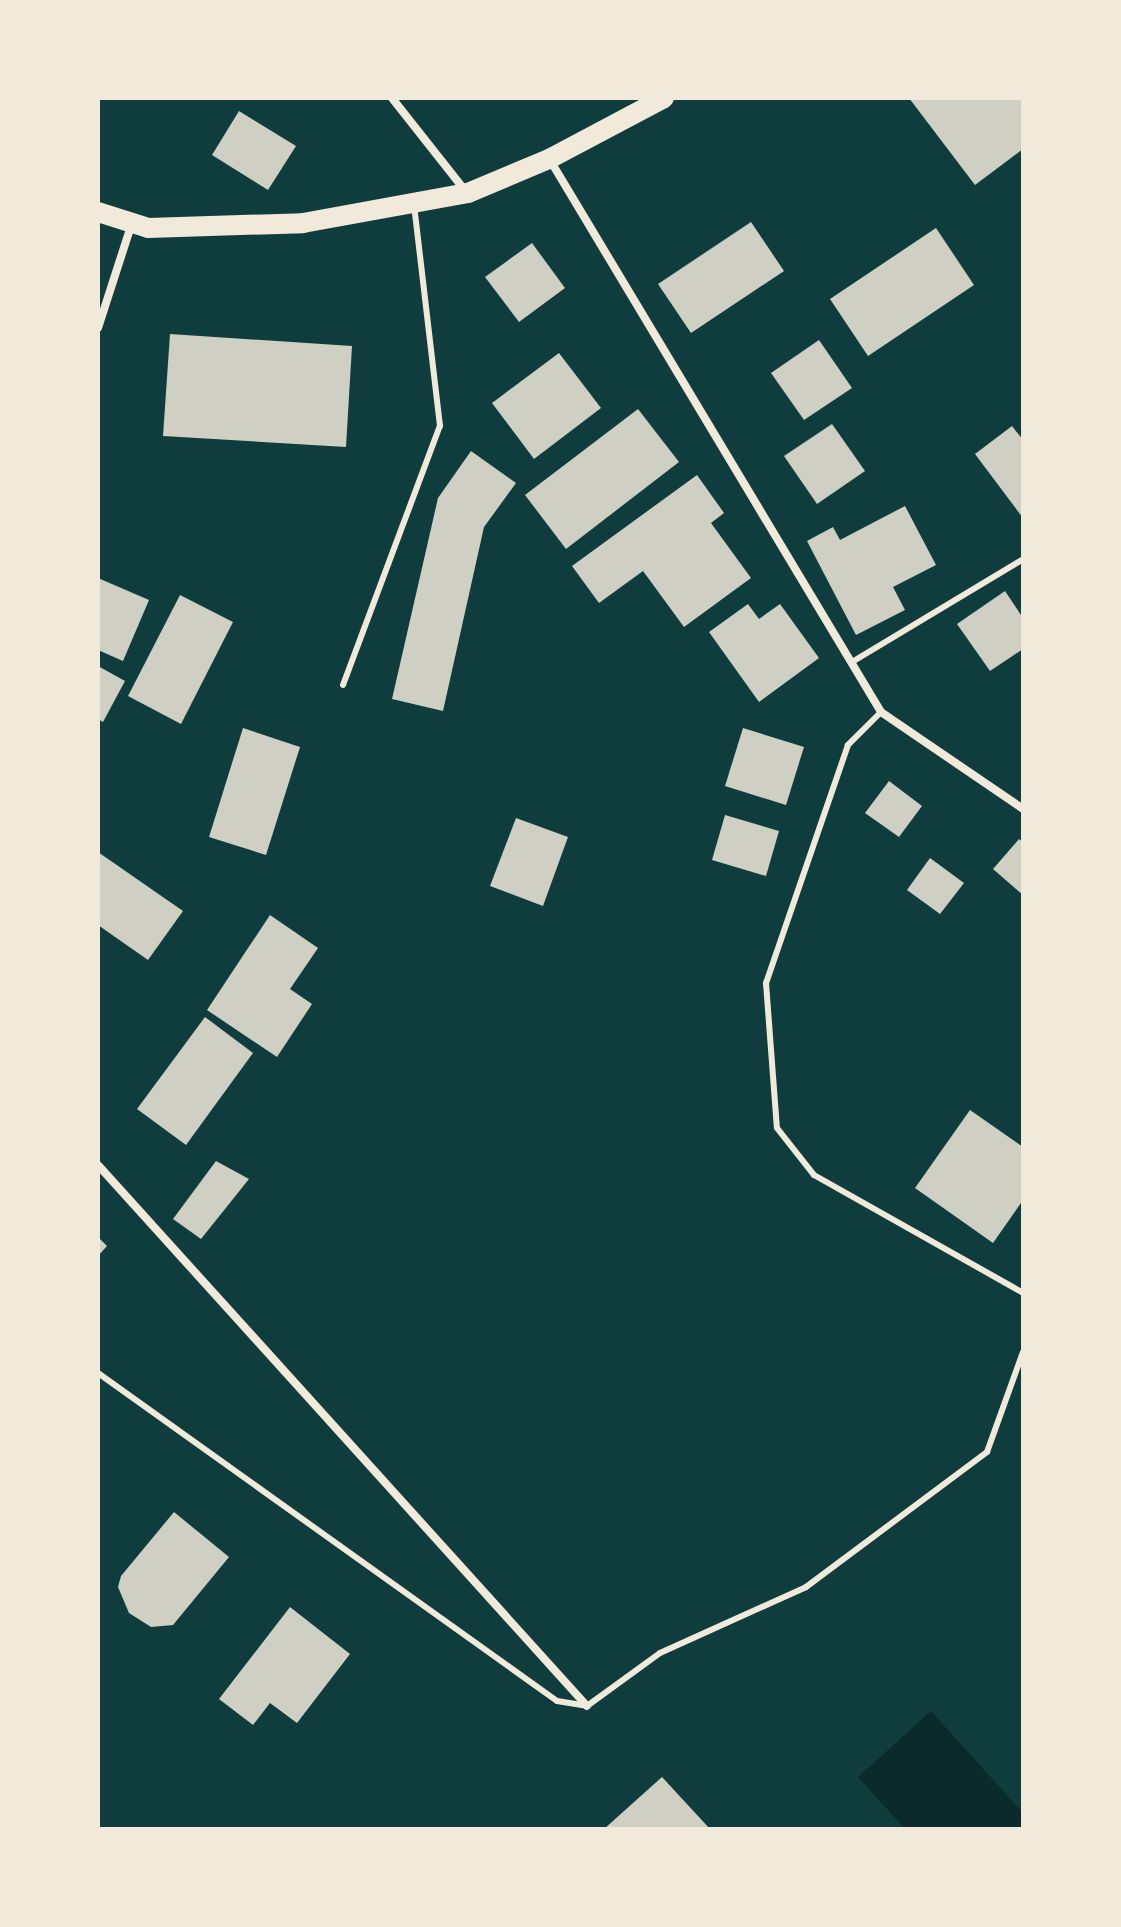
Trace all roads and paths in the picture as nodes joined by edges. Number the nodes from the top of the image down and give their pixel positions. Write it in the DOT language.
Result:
graph roads {
  1 [pos="392,98"];
  2 [pos="664,98"];
  3 [pos="549,159"];
  4 [pos="468,193"];
  5 [pos="414,201"];
  6 [pos="98,212"];
  7 [pos="131,226"];
  8 [pos="98,328"];
  9 [pos="1022,560"];
  10 [pos="852,662"];
  11 [pos="343,685"];
  12 [pos="881,712"];
  13 [pos="1023,809"];
  14 [pos="98,1165"];
  15 [pos="1023,1293"];
  16 [pos="1023,1352"];
  17 [pos="98,1373"];
  18 [pos="587,1706"];
  1 -- 4 [label="street"];
  2 -- 3 [label="main road"];
  3 -- 4 [label="main road"];
  3 -- 10 [label="street"];
  4 -- 5 [label="main road"];
  5 -- 7 [label="main road"];
  5 -- 11 [label="lane"];
  6 -- 7 [label="main road"];
  7 -- 8 [label="street"];
  9 -- 10 [label="lane"];
  10 -- 12 [label="street"];
  12 -- 13 [label="street"];
  12 -- 15 [label="lane"];
  14 -- 18 [label="street"];
  16 -- 18 [label="lane"];
  17 -- 18 [label="lane"];
}
